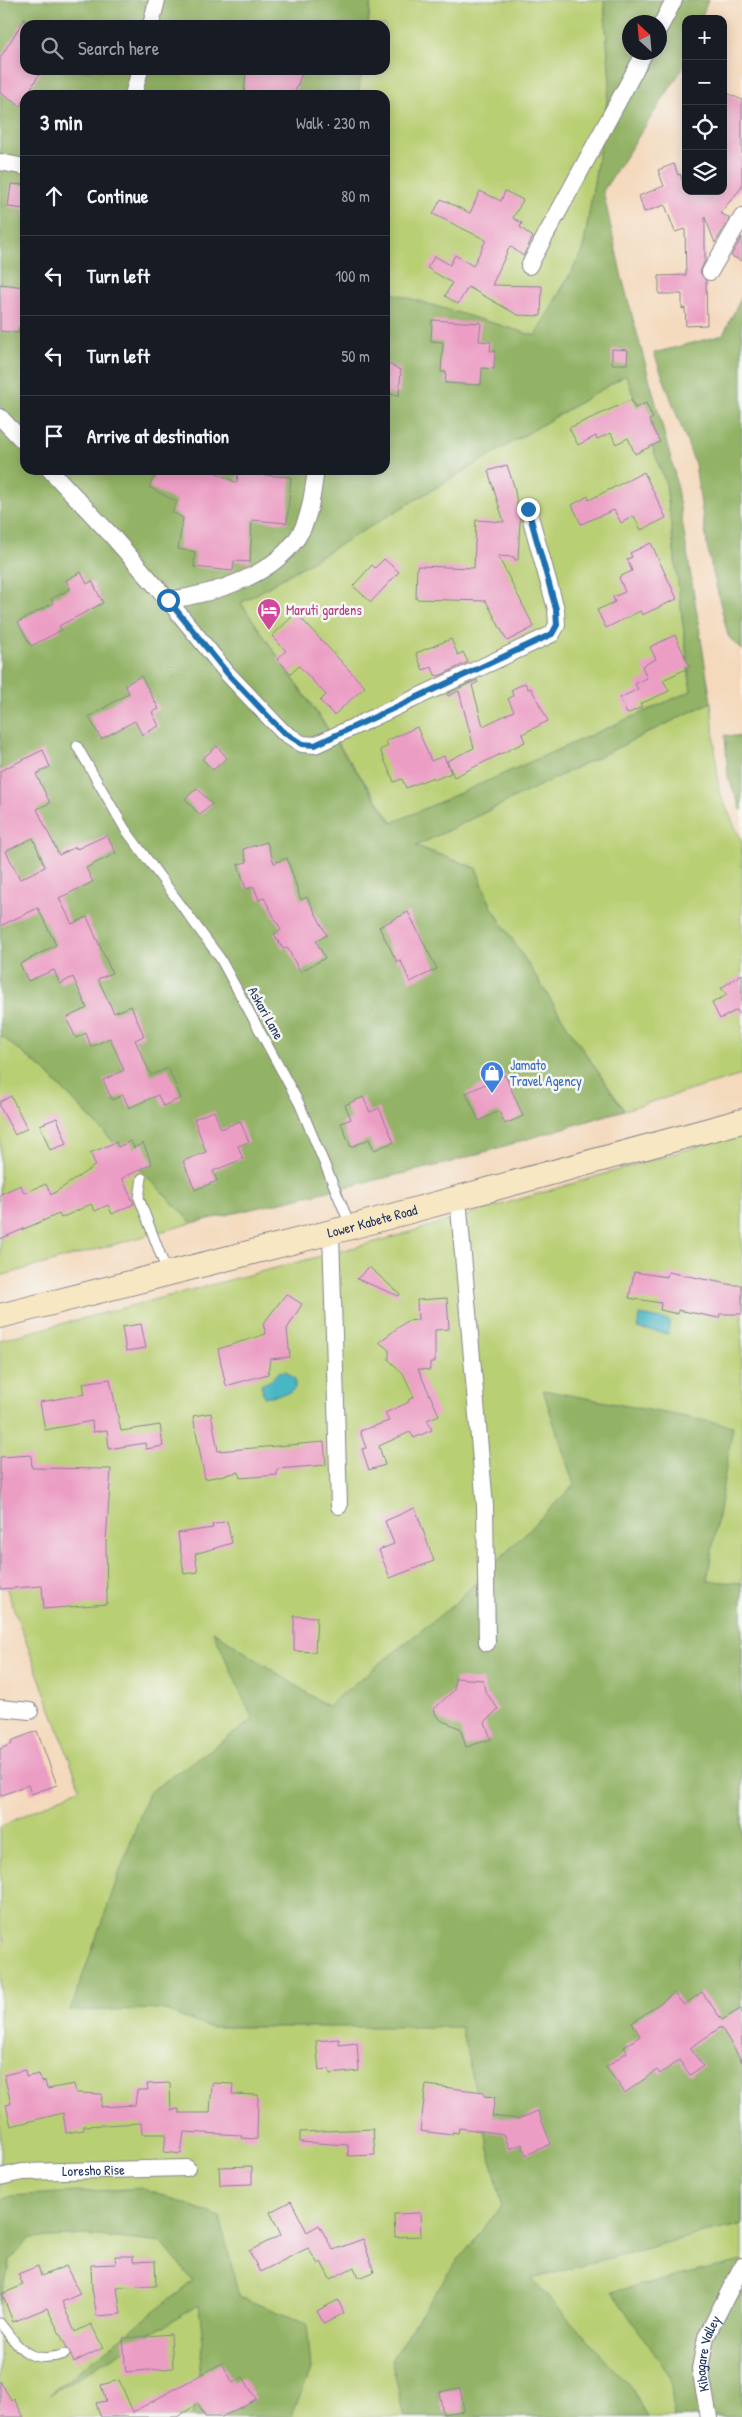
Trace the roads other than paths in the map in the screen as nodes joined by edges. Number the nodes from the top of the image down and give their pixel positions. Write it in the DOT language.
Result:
graph roads {
  1 [pos="156,0"];
  2 [pos="674,0"];
  3 [pos="666,15"];
  4 [pos="152,20"];
  5 [pos="641,60"];
  6 [pos="139,75"];
  7 [pos="135,90"];
  8 [pos="0,162"];
  9 [pos="20,167"];
  10 [pos="742,217"];
  11 [pos="529,266"];
  12 [pos="710,272"];
  13 [pos="0,417"];
  14 [pos="20,438"];
  15 [pos="55,475"];
  16 [pos="315,475"];
  17 [pos="528,509"];
  18 [pos="168,600"];
  19 [pos="77,746"];
  20 [pos="742,1122"];
  21 [pos="142,1178"];
  22 [pos="458,1198"];
  23 [pos="341,1230"];
  24 [pos="167,1272"];
  25 [pos="0,1316"];
  26 [pos="339,1506"];
  27 [pos="488,1643"];
  28 [pos="0,1708"];
  29 [pos="30,1711"];
  30 [pos="187,2168"];
  31 [pos="0,2176"];
  32 [pos="742,2266"];
  33 [pos="0,2324"];
  34 [pos="65,2354"];
  35 [pos="709,2417"];
  1 -- 4 [label="street"];
  2 -- 3 [label="street"];
  5 -- 11 [label="street"];
  6 -- 7 [label="street"];
  8 -- 9 [label="street"];
  10 -- 12 [label="street"];
  13 -- 14 [label="street"];
  15 -- 18 [label="street"];
  16 -- 18 [label="street"];
  17 -- 18 [label="street"];
  19 -- 23 [label="lane, Askari Lane"];
  20 -- 22 [label="main road, Lower Kabete Road"];
  21 -- 24 [label="lane"];
  22 -- 23 [label="main road, Lower Kabete Road"];
  22 -- 27 [label="street"];
  23 -- 24 [label="main road, Lower Kabete Road"];
  23 -- 26 [label="street"];
  24 -- 25 [label="main road, Lower Kabete Road"];
  28 -- 29 [label="street"];
  30 -- 31 [label="street, Loresho Rise"];
  32 -- 35 [label="street, Kibagare Valley"];
  33 -- 34 [label="lane"];
}
